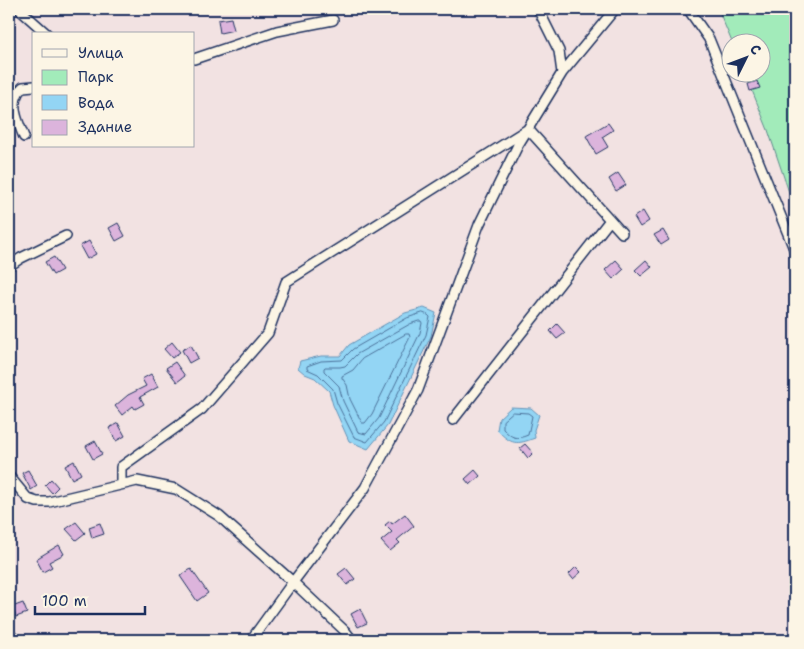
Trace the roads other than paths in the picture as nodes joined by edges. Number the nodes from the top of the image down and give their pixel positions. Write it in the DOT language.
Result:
graph roads {
  1 [pos="19,9"];
  2 [pos="538,9"];
  3 [pos="615,9"];
  4 [pos="688,9"];
  5 [pos="333,20"];
  6 [pos="45,32"];
  7 [pos="195,59"];
  8 [pos="562,72"];
  9 [pos="32,86"];
  10 [pos="12,108"];
  11 [pos="528,129"];
  12 [pos="24,137"];
  13 [pos="610,220"];
  14 [pos="622,233"];
  15 [pos="66,236"];
  16 [pos="795,251"];
  17 [pos="9,266"];
  18 [pos="453,420"];
  19 [pos="9,476"];
  20 [pos="121,484"];
  21 [pos="293,582"];
  22 [pos="9,633"];
  23 [pos="16,640"];
  24 [pos="251,640"];
  25 [pos="352,640"];
  1 -- 6 [label="street"];
  2 -- 8 [label="street"];
  3 -- 8 [label="street"];
  4 -- 16 [label="street"];
  5 -- 7 [label="street"];
  8 -- 11 [label="street"];
  9 -- 10 [label="street"];
  10 -- 12 [label="street"];
  11 -- 13 [label="street"];
  11 -- 20 [label="street"];
  11 -- 21 [label="street"];
  13 -- 14 [label="street"];
  13 -- 18 [label="street"];
  15 -- 17 [label="street"];
  19 -- 20 [label="street"];
  20 -- 21 [label="street"];
  21 -- 24 [label="street"];
  21 -- 25 [label="street"];
  22 -- 23 [label="street"];
}
